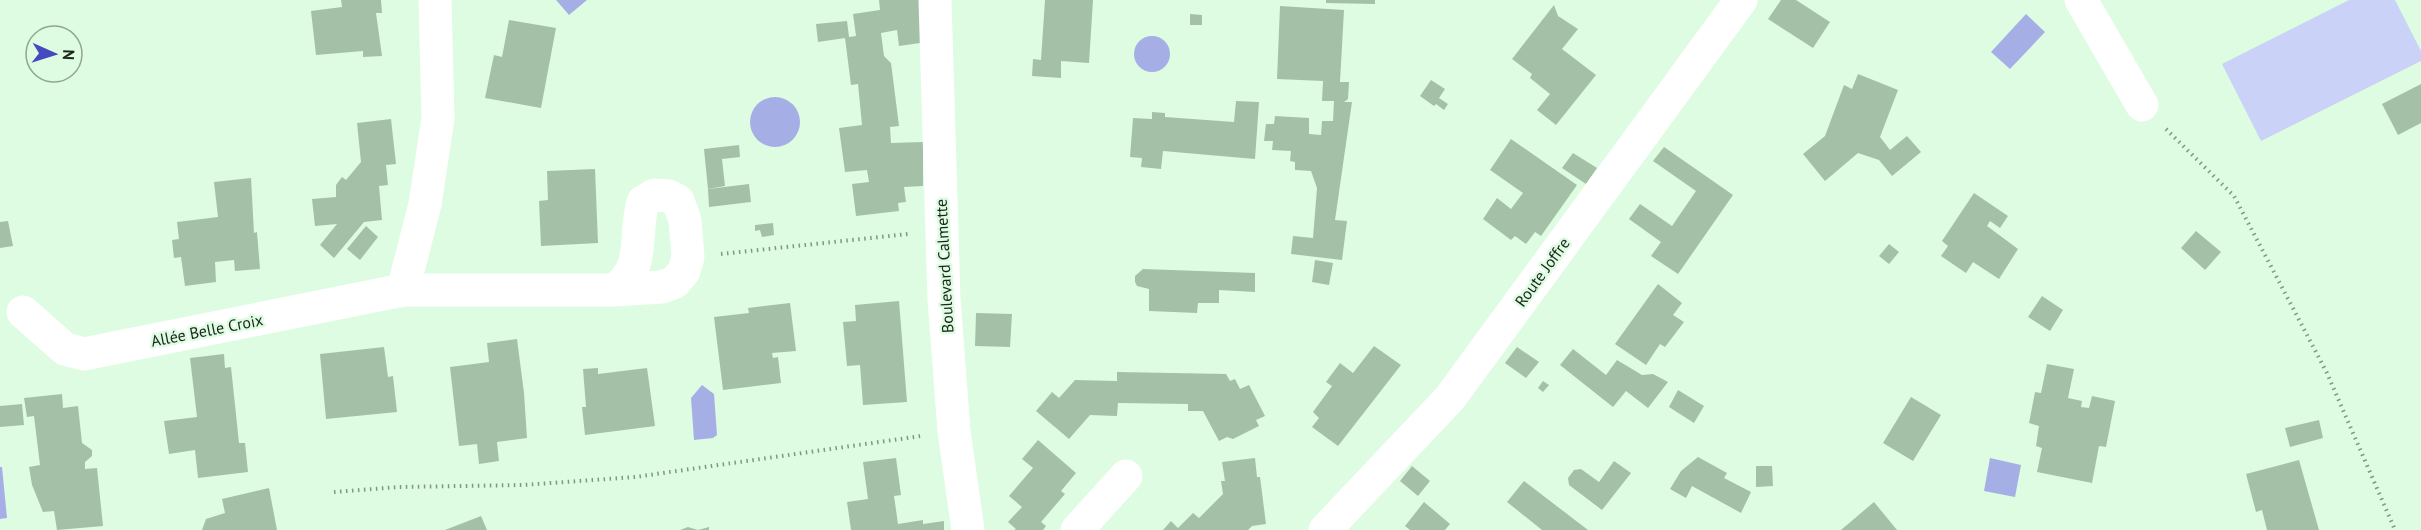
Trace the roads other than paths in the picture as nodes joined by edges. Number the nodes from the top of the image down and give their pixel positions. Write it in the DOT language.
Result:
graph roads {
  1 [pos="435,0"];
  2 [pos="935,0"];
  3 [pos="1742,0"];
  4 [pos="2082,0"];
  5 [pos="2142,105"];
  6 [pos="403,290"];
  7 [pos="614,290"];
  8 [pos="22,312"];
  9 [pos="1126,476"];
  10 [pos="968,530"];
  11 [pos="1077,530"];
  12 [pos="1325,530"];
  1 -- 6 [label="street"];
  2 -- 10 [label="street, Boulevard Calmette"];
  3 -- 12 [label="street, Route Joffre"];
  4 -- 5 [label="street"];
  6 -- 7 [label="street, Allée Belle Croix"];
  6 -- 8 [label="street, Allée Belle Croix"];
  7 -- 7 [label="street, Allée Belle Croix"];
  9 -- 11 [label="street"];
}
